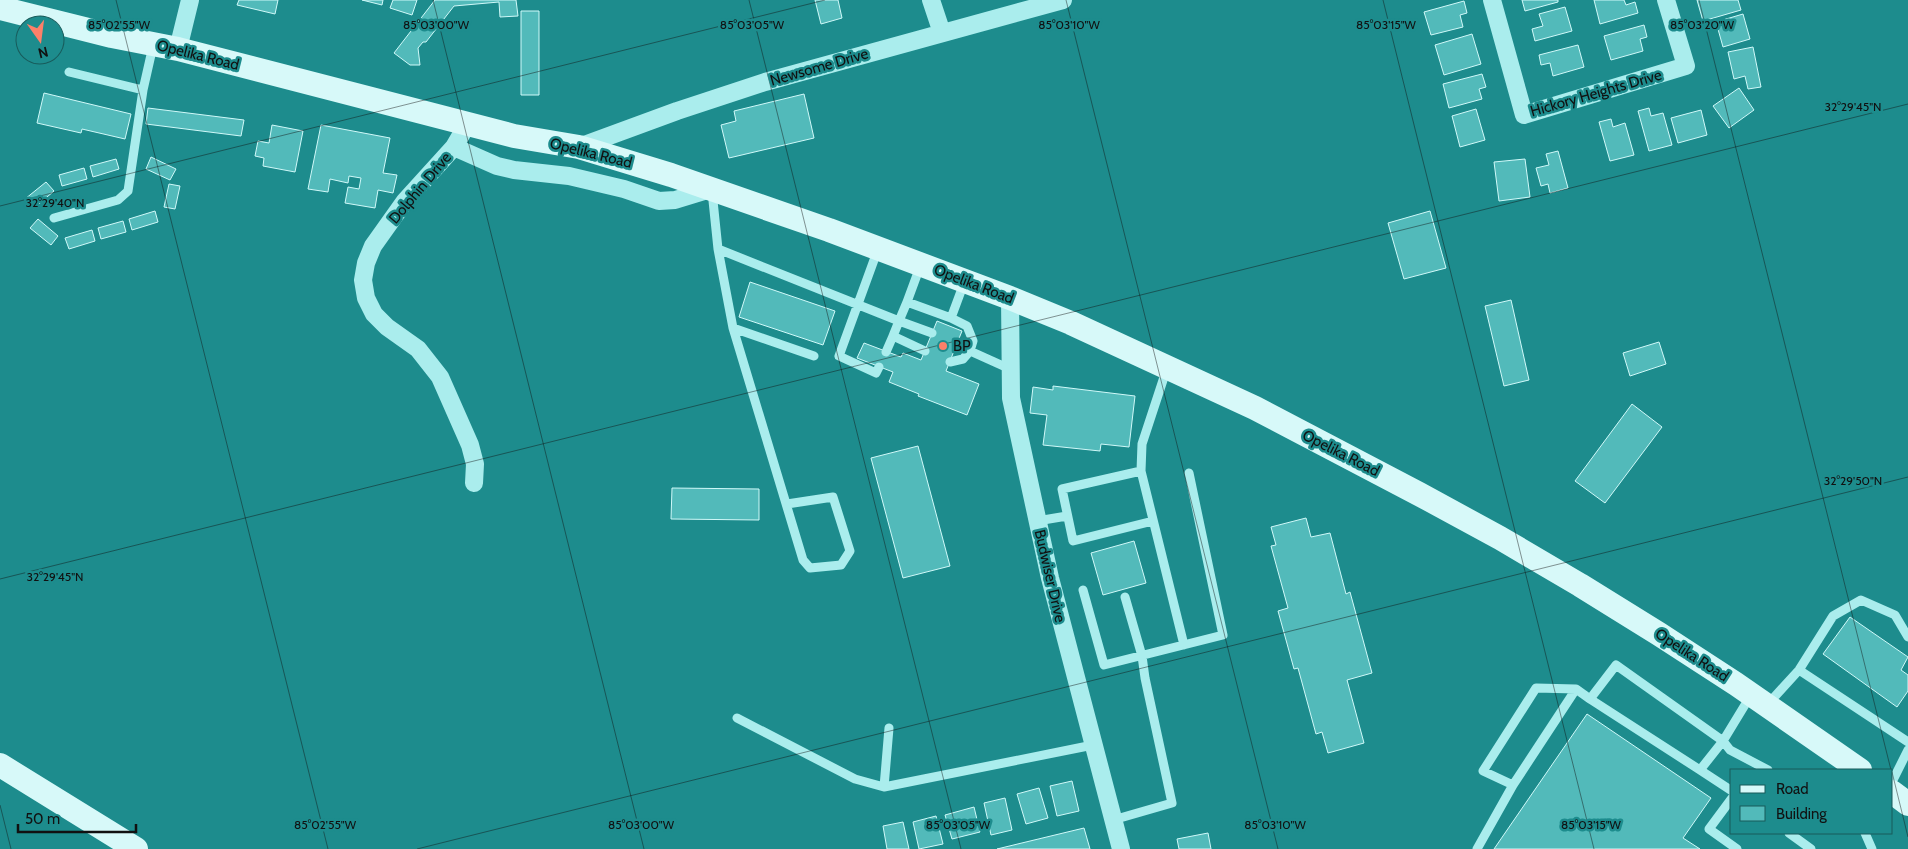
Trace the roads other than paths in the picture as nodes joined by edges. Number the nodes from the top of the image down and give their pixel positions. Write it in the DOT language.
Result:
graph roads {
  1 [pos="190,0"];
  2 [pos="931,0"];
  3 [pos="1063,0"];
  4 [pos="1492,0"];
  5 [pos="1666,0"];
  6 [pos="0,8"];
  7 [pos="942,33"];
  8 [pos="154,44"];
  9 [pos="178,49"];
  10 [pos="69,72"];
  11 [pos="143,90"];
  12 [pos="468,123"];
  13 [pos="454,147"];
  14 [pos="579,147"];
  15 [pos="711,189"];
  16 [pos="54,218"];
  17 [pos="878,248"];
  18 [pos="718,249"];
  19 [pos="921,263"];
  20 [pos="965,280"];
  21 [pos="1010,298"];
  22 [pos="907,302"];
  23 [pos="858,304"];
  24 [pos="951,318"];
  25 [pos="899,321"];
  26 [pos="733,328"];
  27 [pos="932,332"];
  28 [pos="893,336"];
  29 [pos="957,344"];
  30 [pos="925,350"];
  31 [pos="970,351"];
  32 [pos="886,352"];
  33 [pos="814,356"];
  34 [pos="950,362"];
  35 [pos="880,367"];
  36 [pos="1168,368"];
  37 [pos="1010,369"];
  38 [pos="1141,471"];
  39 [pos="1189,473"];
  40 [pos="474,483"];
  41 [pos="787,504"];
  42 [pos="1067,516"];
  43 [pos="1037,520"];
  44 [pos="1153,521"];
  45 [pos="1083,590"];
  46 [pos="1125,597"];
  47 [pos="1908,637"];
  48 [pos="1184,645"];
  49 [pos="1142,656"];
  50 [pos="1799,670"];
  51 [pos="1576,689"];
  52 [pos="1590,699"];
  53 [pos="1759,700"];
  54 [pos="737,718"];
  55 [pos="888,728"];
  56 [pos="1723,741"];
  57 [pos="1908,742"];
  58 [pos="1093,745"];
  59 [pos="1908,750"];
  60 [pos="0,765"];
  61 [pos="1766,769"];
  62 [pos="1859,769"];
  63 [pos="1700,770"];
  64 [pos="1893,780"];
  65 [pos="1513,785"];
  66 [pos="884,787"];
  67 [pos="1730,790"];
  68 [pos="1893,793"];
  69 [pos="1730,801"];
  70 [pos="1908,804"];
  71 [pos="1113,820"];
  72 [pos="1790,834"];
  73 [pos="1865,834"];
  74 [pos="136,849"];
  75 [pos="1121,849"];
  76 [pos="1477,849"];
  77 [pos="1737,849"];
  78 [pos="1811,849"];
  79 [pos="1872,849"];
  1 -- 9 [label="street"];
  2 -- 7 [label="street"];
  3 -- 7 [label="street, Newsome Drive"];
  4 -- 5 [label="street, Hickory Heights Drive"];
  6 -- 8 [label="main road, Opelika Road"];
  7 -- 14 [label="street, Newsome Drive"];
  8 -- 9 [label="main road, Opelika Road"];
  8 -- 11 [label="lane"];
  9 -- 12 [label="main road, Opelika Road"];
  10 -- 11 [label="lane"];
  11 -- 16 [label="lane"];
  12 -- 13 [label="street, Dolphin Drive"];
  12 -- 14 [label="main road, Opelika Road"];
  13 -- 15 [label="street"];
  13 -- 40 [label="street, Dolphin Drive"];
  14 -- 15 [label="main road, Opelika Road"];
  15 -- 17 [label="main road, Opelika Road"];
  15 -- 18 [label="lane"];
  17 -- 19 [label="main road, Opelika Road"];
  17 -- 23 [label="lane"];
  18 -- 23 [label="lane"];
  18 -- 26 [label="lane"];
  19 -- 20 [label="main road, Opelika Road"];
  19 -- 22 [label="lane"];
  20 -- 21 [label="main road, Opelika Road"];
  20 -- 24 [label="lane"];
  21 -- 36 [label="main road, Opelika Road"];
  21 -- 37 [label="street, Budwiser Drive"];
  22 -- 24 [label="lane"];
  22 -- 25 [label="lane"];
  23 -- 25 [label="lane"];
  23 -- 35 [label="lane"];
  24 -- 31 [label="lane"];
  25 -- 27 [label="lane"];
  25 -- 28 [label="lane"];
  26 -- 33 [label="lane"];
  26 -- 41 [label="lane"];
  28 -- 30 [label="lane"];
  28 -- 32 [label="lane"];
  29 -- 31 [label="lane"];
  31 -- 34 [label="lane"];
  31 -- 37 [label="lane"];
  36 -- 38 [label="lane"];
  36 -- 53 [label="main road, Opelika Road"];
  37 -- 43 [label="street, Budwiser Drive"];
  38 -- 42 [label="lane"];
  38 -- 44 [label="lane"];
  39 -- 48 [label="lane"];
  41 -- 41 [label="lane"];
  42 -- 43 [label="lane"];
  42 -- 44 [label="lane"];
  43 -- 58 [label="street, Budwiser Drive"];
  44 -- 48 [label="lane"];
  45 -- 49 [label="lane"];
  46 -- 49 [label="lane"];
  47 -- 50 [label="lane"];
  48 -- 49 [label="lane"];
  49 -- 71 [label="lane"];
  50 -- 53 [label="lane"];
  50 -- 57 [label="lane"];
  51 -- 52 [label="lane"];
  51 -- 65 [label="lane"];
  51 -- 65 [label="lane"];
  52 -- 56 [label="lane"];
  52 -- 63 [label="lane"];
  53 -- 56 [label="lane"];
  53 -- 62 [label="main road, Opelika Road"];
  54 -- 66 [label="lane"];
  55 -- 66 [label="lane"];
  56 -- 61 [label="lane"];
  56 -- 63 [label="lane"];
  58 -- 66 [label="lane"];
  58 -- 71 [label="street, Budwiser Drive"];
  59 -- 64 [label="lane"];
  60 -- 74 [label="main road"];
  63 -- 67 [label="lane"];
  65 -- 76 [label="lane"];
  68 -- 70 [label="main road"];
  69 -- 77 [label="lane"];
  71 -- 75 [label="street, Budwiser Drive"];
  72 -- 78 [label="lane"];
  73 -- 79 [label="lane"];
}
